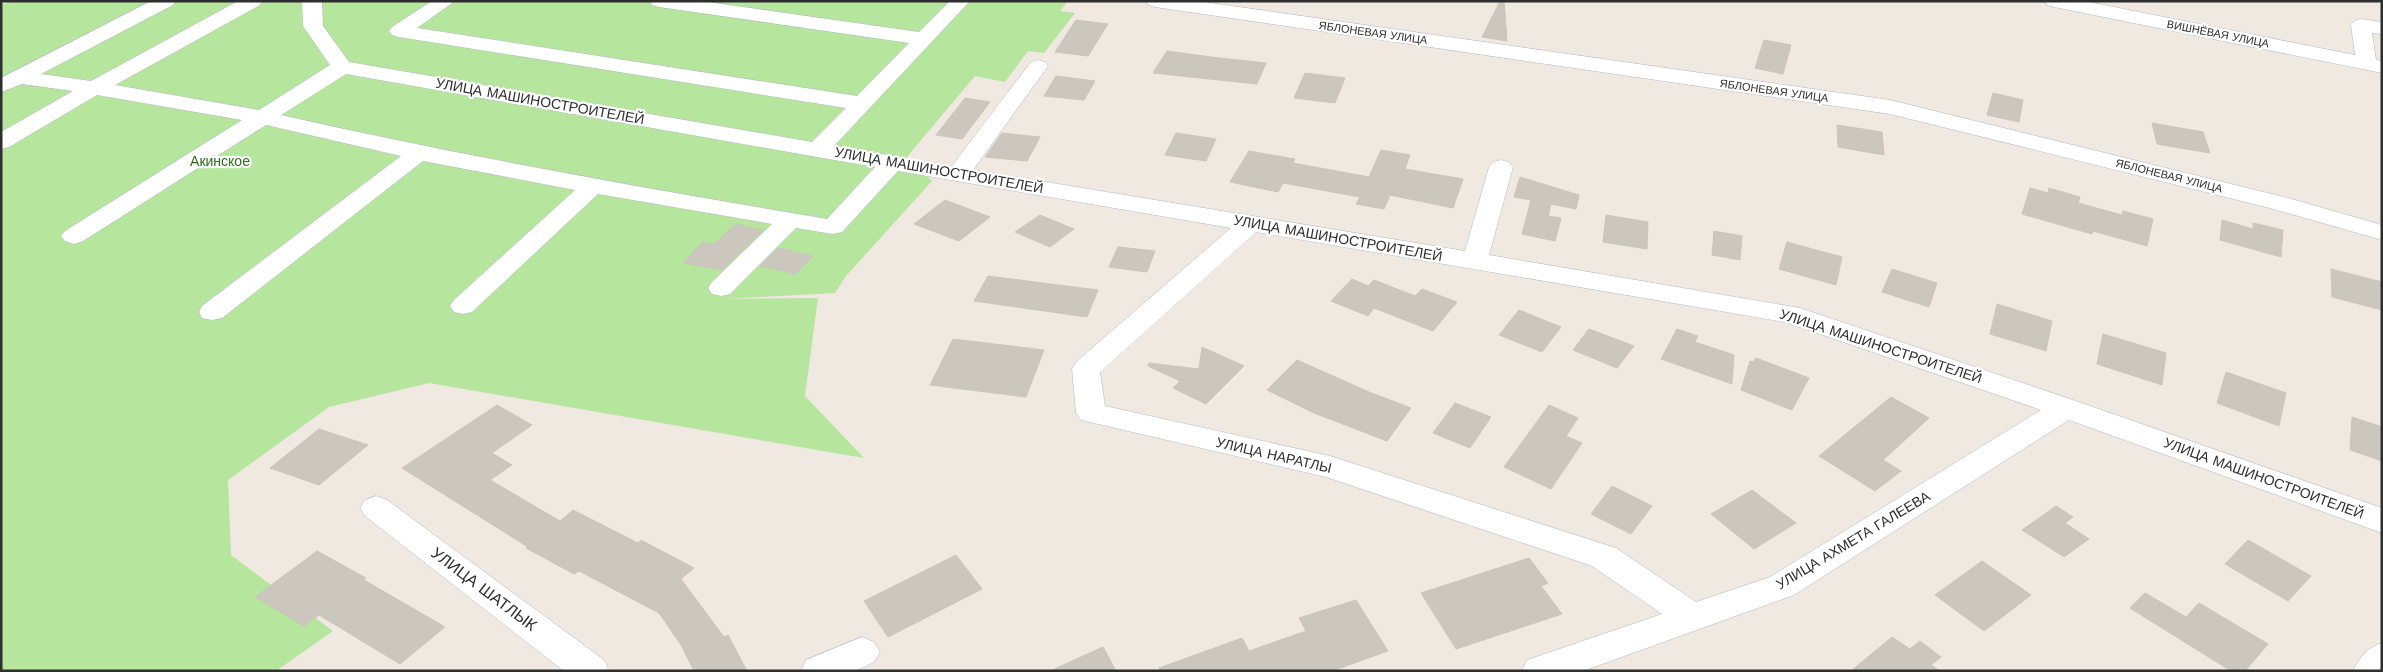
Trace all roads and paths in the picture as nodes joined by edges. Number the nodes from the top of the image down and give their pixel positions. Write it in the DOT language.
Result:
graph roads {
  1 [pos="166,1"];
  2 [pos="253,1"];
  3 [pos="312,1"];
  4 [pos="446,1"];
  5 [pos="658,1"];
  6 [pos="961,1"];
  7 [pos="1155,1"];
  8 [pos="2054,1"];
  9 [pos="2382,28"];
  10 [pos="923,40"];
  11 [pos="2374,65"];
  12 [pos="1038,66"];
  13 [pos="342,67"];
  14 [pos="10,82"];
  15 [pos="94,88"];
  16 [pos="863,104"];
  17 [pos="261,117"];
  18 [pos="1,142"];
  19 [pos="817,150"];
  20 [pos="419,153"];
  21 [pos="892,163"];
  22 [pos="1500,167"];
  23 [pos="959,174"];
  24 [pos="593,186"];
  25 [pos="790,220"];
  26 [pos="1251,223"];
  27 [pos="2382,233"];
  28 [pos="74,236"];
  29 [pos="1474,260"];
  30 [pos="722,288"];
  31 [pos="463,306"];
  32 [pos="212,312"];
  33 [pos="2066,408"];
  34 [pos="376,508"];
  35 [pos="2382,521"];
  36 [pos="1692,617"];
  37 [pos="862,652"];
  38 [pos="2382,658"];
  39 [pos="591,671"];
  40 [pos="819,671"];
  41 [pos="1540,671"];
  42 [pos="2371,671"];
  1 -- 14 [label="street"];
  2 -- 15 [label="street"];
  3 -- 13 [label="street"];
  4 -- 16 [label="street"];
  5 -- 10 [label="street"];
  6 -- 10 [label="street"];
  7 -- 27 [label="street, ЯБЛОНЕВАЯ УЛИЦА"];
  8 -- 11 [label="street, ВИШНЁВАЯ УЛИЦА"];
  9 -- 11 [label="street"];
  10 -- 16 [label="street"];
  12 -- 23 [label="street"];
  13 -- 17 [label="street"];
  13 -- 19 [label="street, УЛИЦА МАШИНОСТРОИТЕЛЕЙ"];
  14 -- 15 [label="street"];
  15 -- 17 [label="street"];
  15 -- 18 [label="street"];
  16 -- 19 [label="street"];
  17 -- 20 [label="street"];
  17 -- 28 [label="street"];
  19 -- 21 [label="street, УЛИЦА МАШИНОСТРОИТЕЛЕЙ"];
  20 -- 24 [label="street"];
  20 -- 32 [label="street"];
  21 -- 23 [label="street, УЛИЦА МАШИНОСТРОИТЕЛЕЙ"];
  21 -- 25 [label="street"];
  22 -- 29 [label="street"];
  23 -- 26 [label="street, УЛИЦА МАШИНОСТРОИТЕЛЕЙ"];
  24 -- 25 [label="street"];
  24 -- 31 [label="street"];
  25 -- 30 [label="street"];
  26 -- 29 [label="street, УЛИЦА МАШИНОСТРОИТЕЛЕЙ"];
  26 -- 36 [label="street, УЛИЦА НАРАТЛЫ"];
  29 -- 33 [label="street, УЛИЦА МАШИНОСТРОИТЕЛЕЙ"];
  33 -- 35 [label="street, УЛИЦА МАШИНОСТРОИТЕЛЕЙ"];
  33 -- 36 [label="street, УЛИЦА АХМЕТА ГАЛЕЕВА"];
  34 -- 39 [label="street, УЛИЦА ШАТЛЫК"];
  36 -- 41 [label="street, УЛИЦА АХМЕТА ГАЛЕЕВА"];
  37 -- 40 [label="street"];
  38 -- 42 [label="street"];
}
